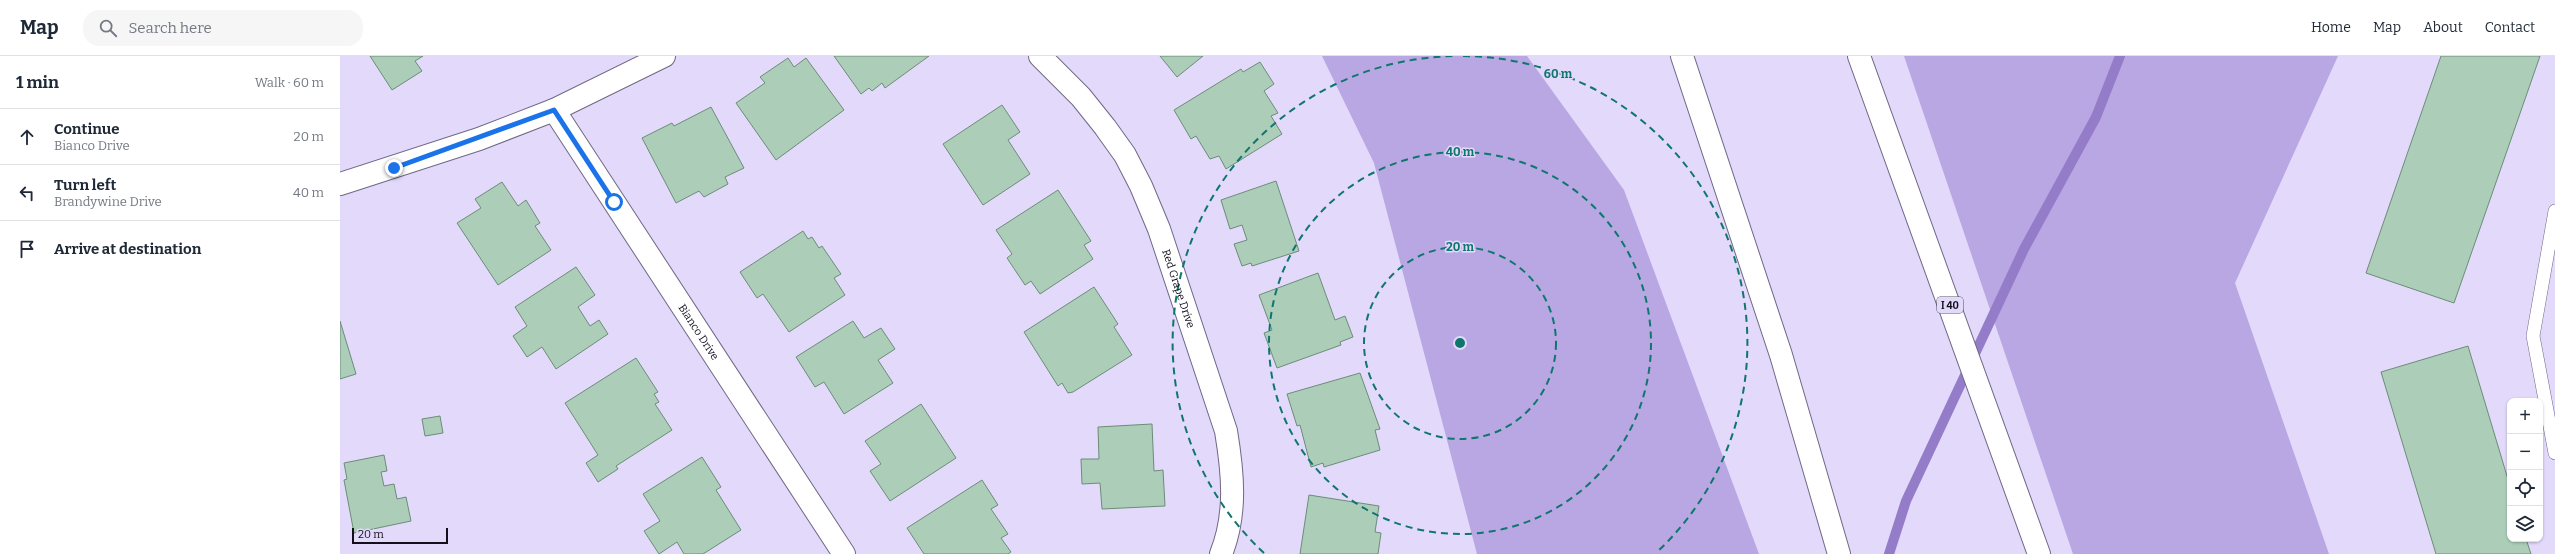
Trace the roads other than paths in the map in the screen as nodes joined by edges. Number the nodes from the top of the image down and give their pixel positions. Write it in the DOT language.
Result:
graph roads {
  1 [pos="664,56"];
  2 [pos="1040,56"];
  3 [pos="1682,56"];
  4 [pos="1859,56"];
  5 [pos="554,110"];
  6 [pos="340,184"];
  7 [pos="2555,211"];
  8 [pos="2555,453"];
  9 [pos="844,554"];
  10 [pos="1221,554"];
  11 [pos="1838,554"];
  12 [pos="2039,554"];
  1 -- 5 [label="main road"];
  2 -- 10 [label="main road, Red Grape Drive"];
  3 -- 11 [label="main road"];
  4 -- 12 [label="main road, I 40"];
  5 -- 6 [label="main road"];
  5 -- 9 [label="main road, Bianco Drive"];
  7 -- 8 [label="lane"];
}
